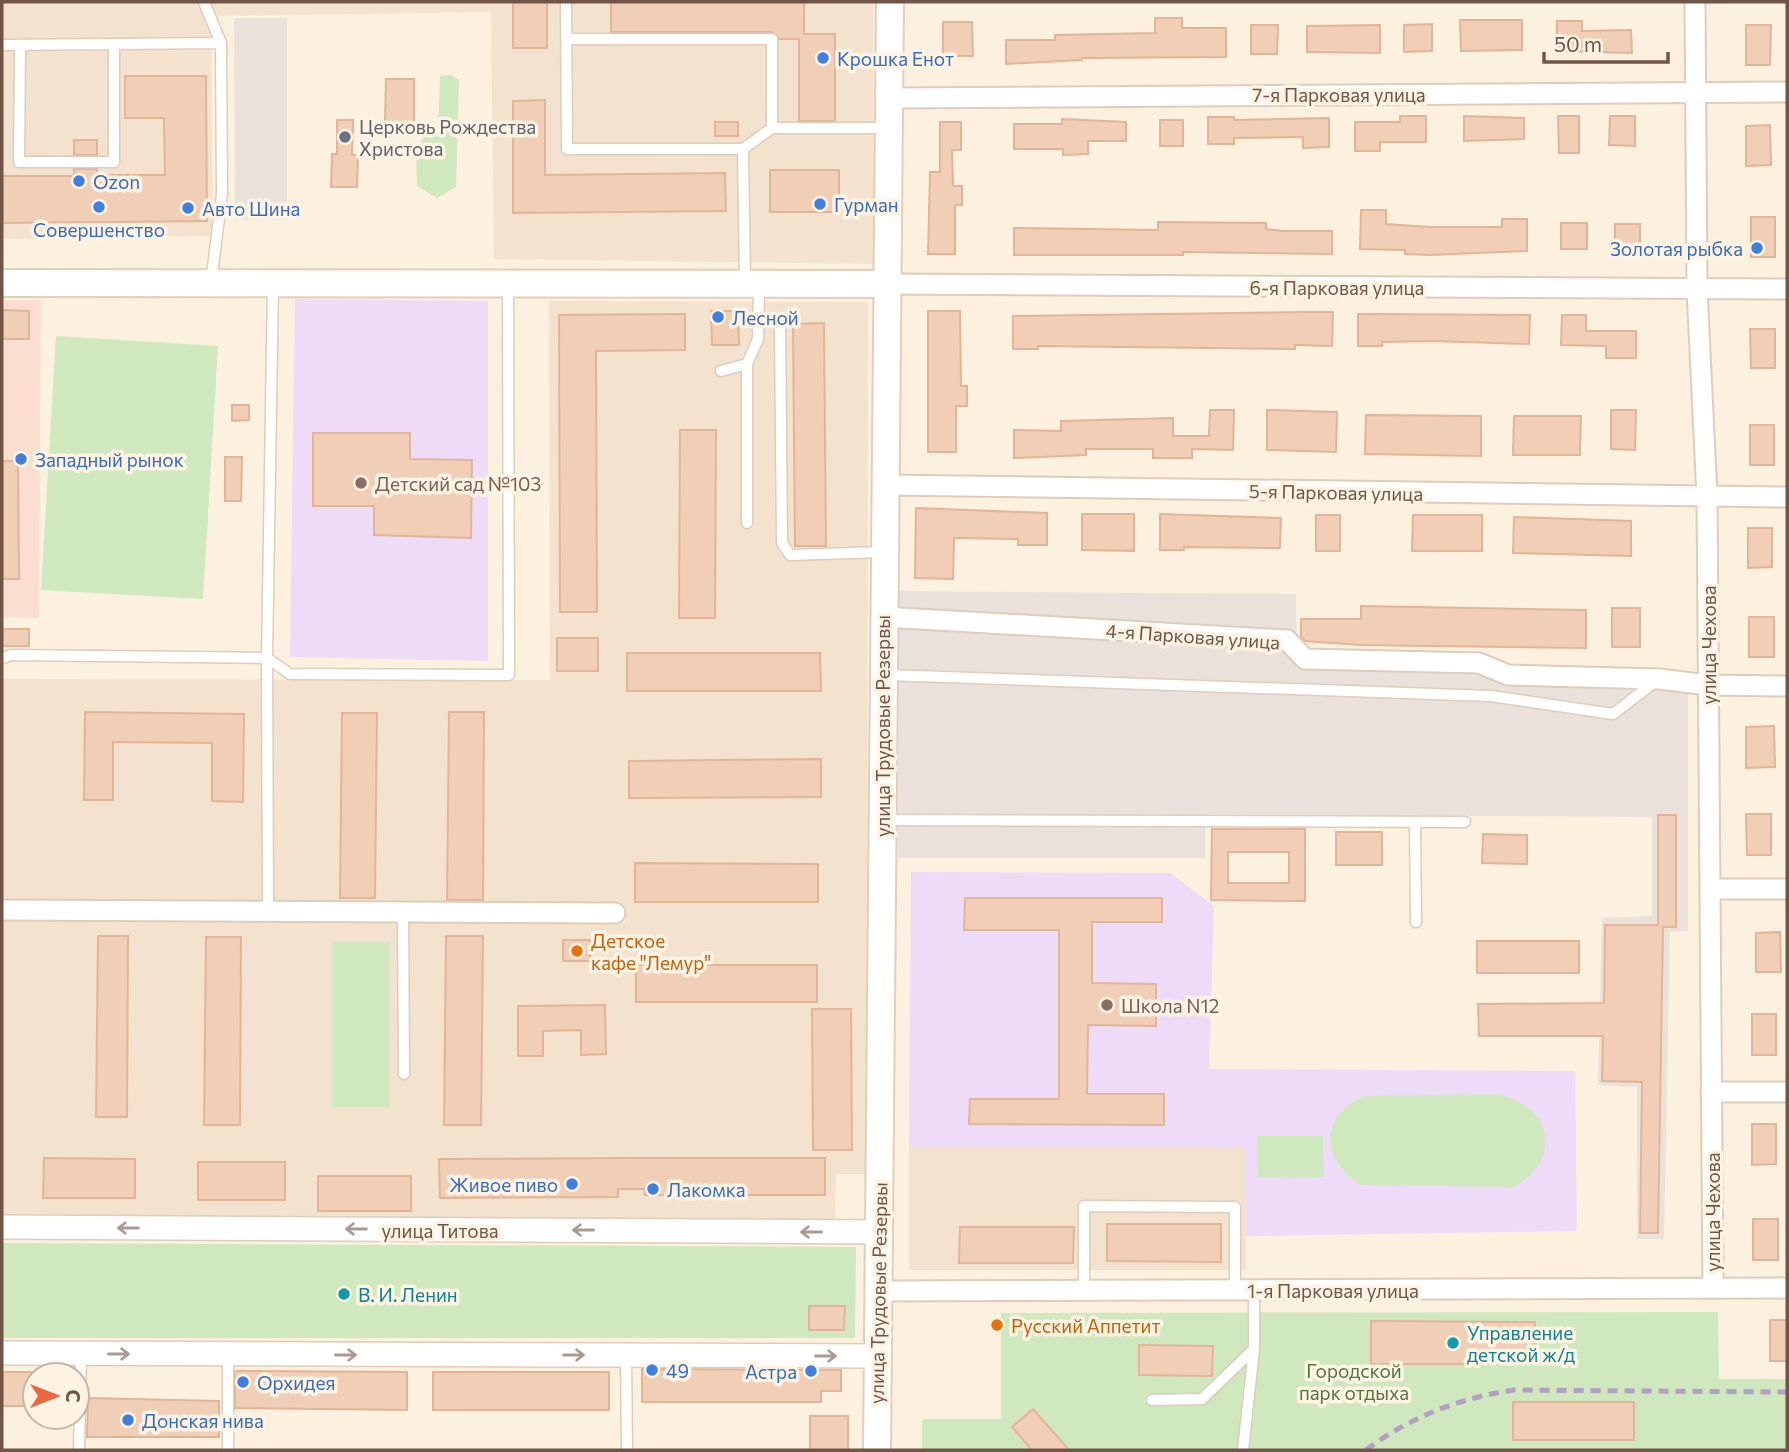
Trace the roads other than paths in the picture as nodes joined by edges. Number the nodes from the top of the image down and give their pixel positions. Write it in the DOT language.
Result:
graph roads {
  1 [pos="204,2"];
  2 [pos="566,2"];
  3 [pos="890,2"];
  4 [pos="1695,2"];
  5 [pos="566,39"];
  6 [pos="221,43"];
  7 [pos="114,44"];
  8 [pos="2,45"];
  9 [pos="20,45"];
  10 [pos="1694,92"];
  11 [pos="1787,92"];
  12 [pos="890,98"];
  13 [pos="772,128"];
  14 [pos="890,128"];
  15 [pos="743,149"];
  16 [pos="2,283"];
  17 [pos="211,283"];
  18 [pos="273,283"];
  19 [pos="508,284"];
  20 [pos="752,284"];
  21 [pos="887,284"];
  22 [pos="1697,289"];
  23 [pos="1787,289"];
  24 [pos="780,326"];
  25 [pos="747,365"];
  26 [pos="720,371"];
  27 [pos="885,485"];
  28 [pos="1707,497"];
  29 [pos="1787,497"];
  30 [pos="747,523"];
  31 [pos="884,552"];
  32 [pos="883,617"];
  33 [pos="2,658"];
  34 [pos="267,659"];
  35 [pos="882,675"];
  36 [pos="1659,679"];
  37 [pos="1709,685"];
  38 [pos="1787,686"];
  39 [pos="882,820"];
  40 [pos="1415,822"];
  41 [pos="1465,822"];
  42 [pos="1710,889"];
  43 [pos="1787,889"];
  44 [pos="2,909"];
  45 [pos="268,910"];
  46 [pos="403,911"];
  47 [pos="615,913"];
  48 [pos="1416,922"];
  49 [pos="404,1074"];
  50 [pos="1711,1092"];
  51 [pos="1787,1092"];
  52 [pos="2,1227"];
  53 [pos="879,1232"];
  54 [pos="1713,1288"];
  55 [pos="1787,1288"];
  56 [pos="1245,1290"];
  57 [pos="878,1291"];
  58 [pos="1084,1291"];
  59 [pos="1254,1349"];
  60 [pos="2,1353"];
  61 [pos="80,1354"];
  62 [pos="228,1355"];
  63 [pos="626,1355"];
  64 [pos="878,1356"];
  65 [pos="1152,1400"];
  66 [pos="79,1450"];
  67 [pos="228,1450"];
  68 [pos="627,1450"];
  69 [pos="877,1450"];
  70 [pos="1243,1450"];
  1 -- 6 [label="lane"];
  2 -- 5 [label="lane"];
  3 -- 12 [label="main road, улица Трудовые Резервы"];
  4 -- 10 [label="street, улица Чехова"];
  5 -- 13 [label="lane"];
  5 -- 15 [label="lane"];
  6 -- 7 [label="lane"];
  6 -- 17 [label="lane"];
  7 -- 9 [label="lane"];
  7 -- 9 [label="lane"];
  8 -- 9 [label="lane"];
  10 -- 11 [label="street, 7-я Парковая улица"];
  10 -- 12 [label="street, 7-я Парковая улица"];
  10 -- 22 [label="street, улица Чехова"];
  12 -- 14 [label="main road, улица Трудовые Резервы"];
  13 -- 14 [label="lane"];
  13 -- 15 [label="lane"];
  14 -- 21 [label="main road, улица Трудовые Резервы"];
  15 -- 20 [label="lane"];
  16 -- 17 [label="main road"];
  17 -- 18 [label="main road"];
  18 -- 19 [label="main road"];
  18 -- 34 [label="lane"];
  19 -- 20 [label="main road"];
  19 -- 34 [label="lane"];
  20 -- 21 [label="main road"];
  20 -- 25 [label="lane"];
  21 -- 22 [label="street, 6-я Парковая улица"];
  21 -- 27 [label="main road, улица Трудовые Резервы"];
  22 -- 23 [label="street, 6-я Парковая улица"];
  22 -- 28 [label="street, улица Чехова"];
  24 -- 31 [label="lane"];
  25 -- 26 [label="lane"];
  25 -- 30 [label="lane"];
  27 -- 28 [label="street, 5-я Парковая улица"];
  27 -- 31 [label="main road, улица Трудовые Резервы"];
  28 -- 29 [label="street, 5-я Парковая улица"];
  28 -- 37 [label="street, улица Чехова"];
  31 -- 32 [label="main road, улица Трудовые Резервы"];
  32 -- 35 [label="main road, улица Трудовые Резервы"];
  32 -- 36 [label="street, 4-я Парковая улица"];
  33 -- 34 [label="lane"];
  34 -- 45 [label="lane"];
  35 -- 36 [label="lane"];
  35 -- 39 [label="main road, улица Трудовые Резервы"];
  36 -- 37 [label="street, 4-я Парковая улица"];
  37 -- 38 [label="street, 4-я Парковая улица"];
  37 -- 42 [label="street, улица Чехова"];
  39 -- 40 [label="lane"];
  39 -- 53 [label="main road, улица Трудовые Резервы"];
  40 -- 41 [label="lane"];
  40 -- 48 [label="lane"];
  42 -- 43 [label="street"];
  42 -- 50 [label="street, улица Чехова"];
  44 -- 45 [label="street"];
  45 -- 46 [label="street"];
  46 -- 47 [label="street"];
  46 -- 49 [label="lane"];
  50 -- 51 [label="street"];
  50 -- 54 [label="street, улица Чехова"];
  53 -- 52 [label="street, улица Титова, one-way"];
  53 -- 57 [label="main road, улица Трудовые Резервы"];
  54 -- 55 [label="street, 1-я Парковая улица"];
  54 -- 56 [label="street, 1-я Парковая улица"];
  56 -- 58 [label="street, 1-я Парковая улица"];
  56 -- 58 [label="lane"];
  56 -- 59 [label="lane"];
  57 -- 58 [label="street, 1-я Парковая улица"];
  57 -- 64 [label="main road, улица Трудовые Резервы"];
  59 -- 65 [label="lane"];
  59 -- 70 [label="lane"];
  60 -- 61 [label="street"];
  61 -- 62 [label="street, one-way"];
  61 -- 66 [label="lane"];
  62 -- 63 [label="street, one-way"];
  62 -- 67 [label="lane"];
  63 -- 64 [label="street, one-way"];
  63 -- 68 [label="lane"];
  64 -- 69 [label="main road, улица Трудовые Резервы"];
}
